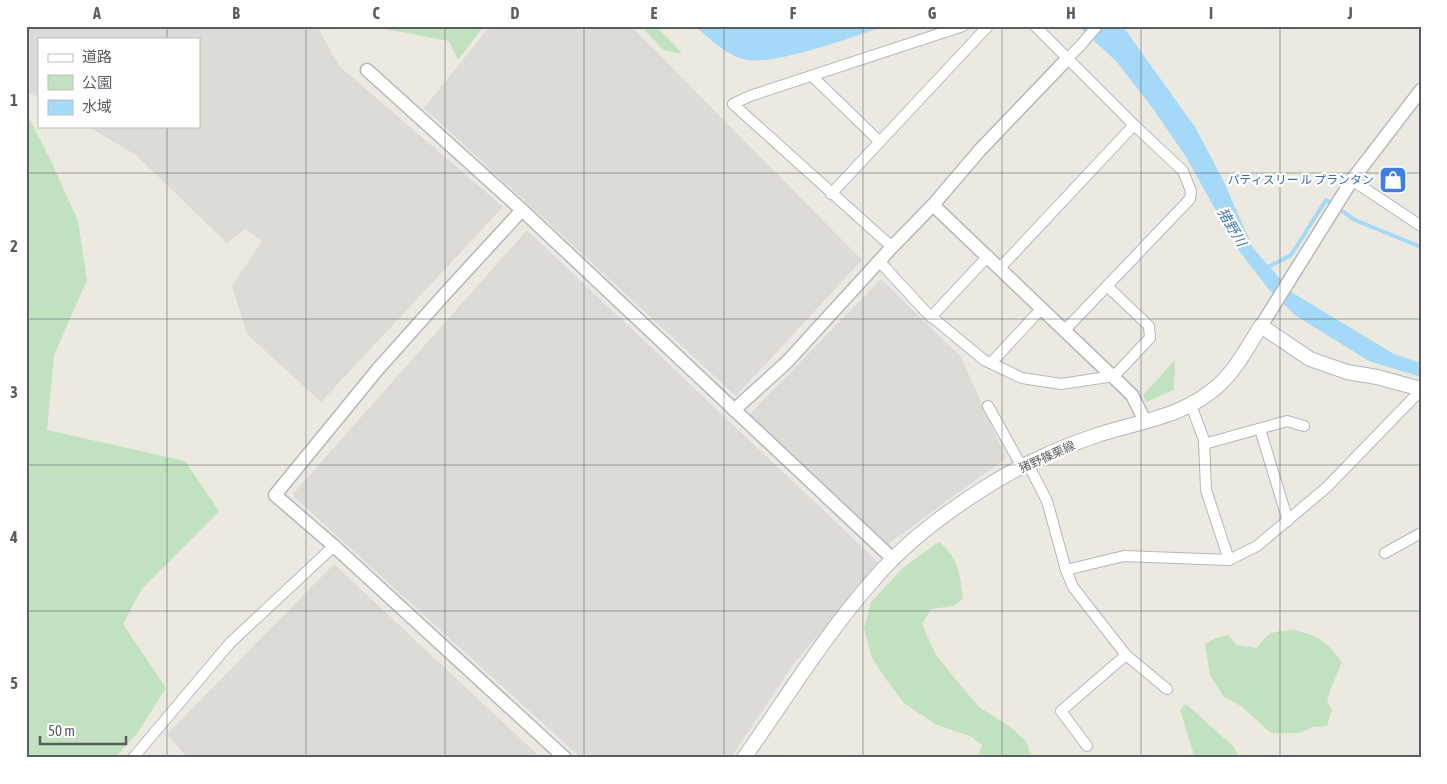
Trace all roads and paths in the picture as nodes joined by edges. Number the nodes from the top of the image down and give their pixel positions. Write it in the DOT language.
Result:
graph roads {
  1 [pos="963,26"];
  2 [pos="988,26"];
  3 [pos="1035,26"];
  4 [pos="1096,26"];
  5 [pos="1068,58"];
  6 [pos="368,70"];
  7 [pos="812,76"];
  8 [pos="1421,90"];
  9 [pos="1134,125"];
  10 [pos="880,142"];
  11 [pos="1352,180"];
  12 [pos="831,194"];
  13 [pos="933,204"];
  14 [pos="522,210"];
  15 [pos="1421,226"];
  16 [pos="892,247"];
  17 [pos="988,256"];
  18 [pos="879,261"];
  19 [pos="1000,268"];
  20 [pos="1107,286"];
  21 [pos="1042,308"];
  22 [pos="931,317"];
  23 [pos="1261,326"];
  24 [pos="1065,330"];
  25 [pos="991,363"];
  26 [pos="1114,376"];
  27 [pos="1421,389"];
  28 [pos="1191,405"];
  29 [pos="988,406"];
  30 [pos="734,410"];
  31 [pos="1145,421"];
  32 [pos="1304,426"];
  33 [pos="1260,429"];
  34 [pos="1204,444"];
  35 [pos="1025,465"];
  36 [pos="1288,521"];
  37 [pos="1421,534"];
  38 [pos="334,546"];
  39 [pos="1385,553"];
  40 [pos="893,559"];
  41 [pos="1229,560"];
  42 [pos="1066,570"];
  43 [pos="1126,656"];
  44 [pos="1167,689"];
  45 [pos="1087,746"];
  46 [pos="133,758"];
  47 [pos="565,758"];
  48 [pos="744,758"];
  1 -- 7 [label="street"];
  2 -- 10 [label="street"];
  3 -- 5 [label="street"];
  4 -- 5 [label="street"];
  5 -- 9 [label="street"];
  5 -- 13 [label="street"];
  6 -- 14 [label="street"];
  7 -- 10 [label="street"];
  7 -- 12 [label="street"];
  8 -- 11 [label="street"];
  9 -- 19 [label="street"];
  9 -- 20 [label="street"];
  10 -- 12 [label="street"];
  11 -- 15 [label="street"];
  11 -- 23 [label="street"];
  12 -- 16 [label="street"];
  13 -- 16 [label="street"];
  13 -- 17 [label="street"];
  14 -- 30 [label="street"];
  14 -- 38 [label="street"];
  16 -- 18 [label="street"];
  17 -- 19 [label="street"];
  17 -- 22 [label="street"];
  18 -- 22 [label="street"];
  18 -- 30 [label="street"];
  19 -- 21 [label="street"];
  20 -- 24 [label="street"];
  20 -- 26 [label="street"];
  21 -- 24 [label="street"];
  21 -- 25 [label="street"];
  22 -- 25 [label="street"];
  23 -- 27 [label="main road"];
  23 -- 28 [label="main road, 猪野篠栗線"];
  24 -- 26 [label="street"];
  25 -- 26 [label="street"];
  26 -- 31 [label="street"];
  27 -- 36 [label="street"];
  28 -- 31 [label="main road, 猪野篠栗線"];
  28 -- 34 [label="street"];
  29 -- 35 [label="street"];
  30 -- 40 [label="street"];
  31 -- 35 [label="main road, 猪野篠栗線"];
  32 -- 33 [label="street"];
  33 -- 34 [label="street"];
  33 -- 36 [label="street"];
  34 -- 41 [label="street"];
  35 -- 40 [label="main road, 猪野篠栗線"];
  35 -- 42 [label="street"];
  36 -- 41 [label="street"];
  37 -- 39 [label="street"];
  38 -- 46 [label="street"];
  38 -- 47 [label="street"];
  40 -- 48 [label="main road, 猪野篠栗線"];
  41 -- 42 [label="street"];
  42 -- 43 [label="street"];
  43 -- 44 [label="street"];
  43 -- 45 [label="street"];
}
